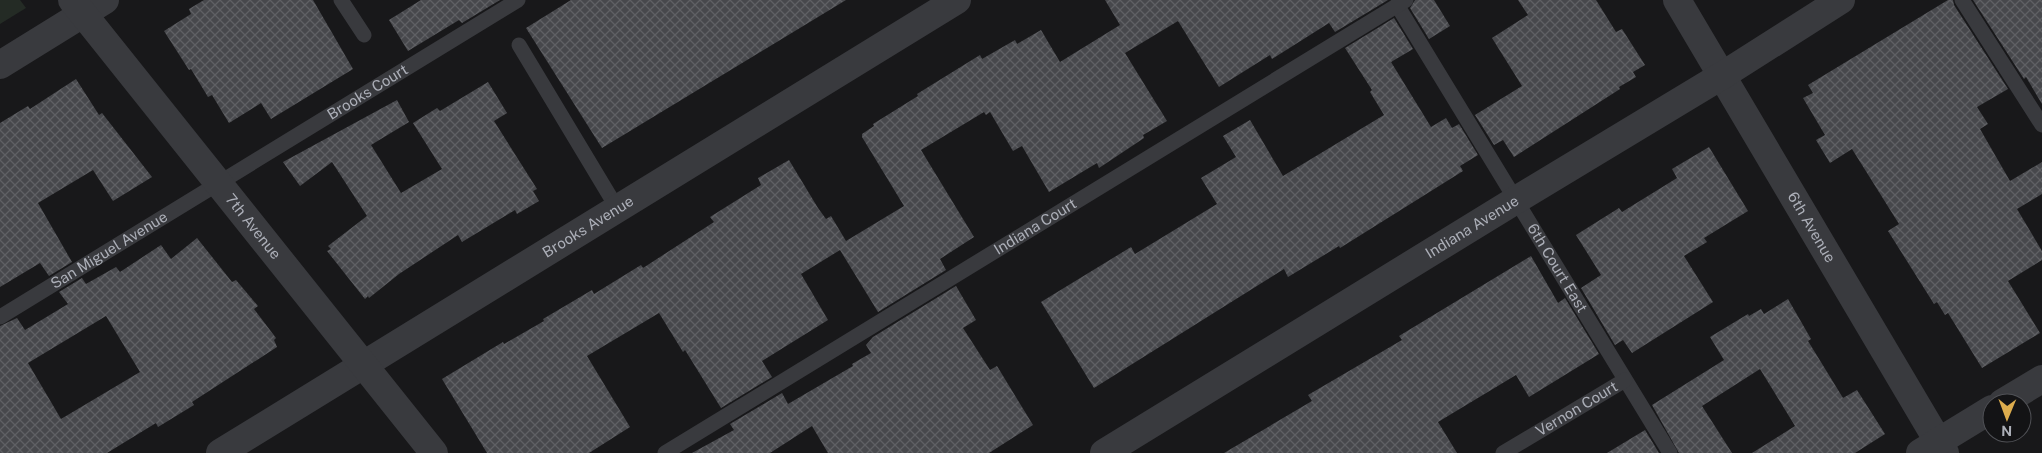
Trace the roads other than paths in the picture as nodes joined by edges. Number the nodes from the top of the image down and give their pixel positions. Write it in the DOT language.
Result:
graph roads {
  1 [pos="340,0"];
  2 [pos="518,0"];
  3 [pos="956,0"];
  4 [pos="1677,0"];
  5 [pos="1841,0"];
  6 [pos="1962,0"];
  7 [pos="1401,3"];
  8 [pos="87,4"];
  9 [pos="364,35"];
  10 [pos="518,45"];
  11 [pos="0,65"];
  12 [pos="1723,76"];
  13 [pos="2042,125"];
  14 [pos="217,183"];
  15 [pos="1516,200"];
  16 [pos="617,208"];
  17 [pos="0,317"];
  18 [pos="363,364"];
  19 [pos="2042,378"];
  20 [pos="1625,380"];
  21 [pos="2018,393"];
  22 [pos="1982,416"];
  23 [pos="1934,449"];
  24 [pos="220,453"];
  25 [pos="434,453"];
  26 [pos="665,453"];
  27 [pos="1104,453"];
  28 [pos="1503,453"];
  29 [pos="1670,453"];
  1 -- 9 [label="lane"];
  2 -- 14 [label="lane, Brooks Court"];
  3 -- 16 [label="street, Brooks Avenue"];
  4 -- 12 [label="street, 6th Avenue"];
  5 -- 12 [label="street, Indiana Avenue"];
  6 -- 13 [label="lane"];
  7 -- 15 [label="lane, 6th Court East"];
  7 -- 26 [label="lane, Indiana Court"];
  8 -- 11 [label="street"];
  8 -- 14 [label="street, 7th Avenue"];
  10 -- 16 [label="lane"];
  12 -- 15 [label="street, Indiana Avenue"];
  12 -- 23 [label="street, 6th Avenue"];
  14 -- 17 [label="lane, San Miguel Avenue"];
  14 -- 18 [label="street, 7th Avenue"];
  15 -- 20 [label="lane, 6th Court East"];
  15 -- 27 [label="street, Indiana Avenue"];
  16 -- 18 [label="street, Brooks Avenue"];
  18 -- 24 [label="street, Brooks Avenue"];
  18 -- 25 [label="street, 7th Avenue"];
  19 -- 21 [label="street"];
  20 -- 28 [label="lane, Vernon Court"];
  20 -- 29 [label="lane, 6th Court East"];
  22 -- 23 [label="street"];
}
